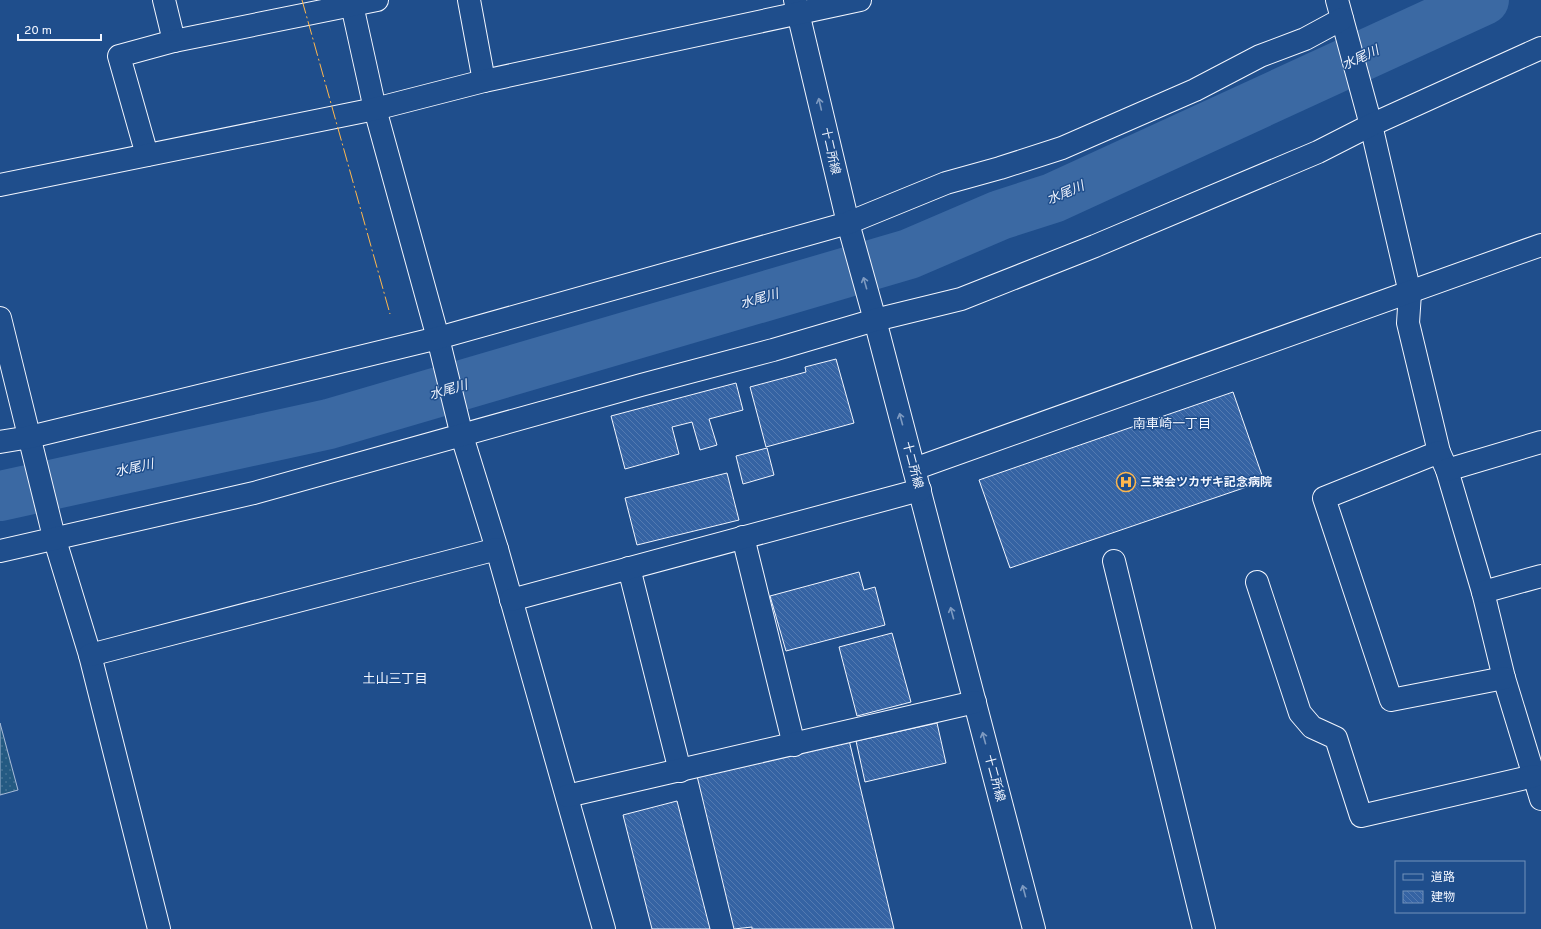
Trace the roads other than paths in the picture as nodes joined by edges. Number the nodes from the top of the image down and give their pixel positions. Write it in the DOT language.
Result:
graph roads {
  1 [pos="164,0"];
  2 [pos="377,0"];
  3 [pos="470,0"];
  4 [pos="860,0"];
  5 [pos="352,5"];
  6 [pos="796,6"];
  7 [pos="1340,10"];
  8 [pos="174,41"];
  9 [pos="1541,48"];
  10 [pos="484,81"];
  11 [pos="375,109"];
  12 [pos="1371,125"];
  13 [pos="147,155"];
  14 [pos="0,185"];
  15 [pos="848,223"];
  16 [pos="1541,245"];
  17 [pos="1410,293"];
  18 [pos="0,318"];
  19 [pos="875,320"];
  20 [pos="438,338"];
  21 [pos="462,436"];
  22 [pos="30,437"];
  23 [pos="0,442"];
  24 [pos="1541,442"];
  25 [pos="1443,461"];
  26 [pos="914,469"];
  27 [pos="920,490"];
  28 [pos="54,537"];
  29 [pos="744,537"];
  30 [pos="497,549"];
  31 [pos="0,551"];
  32 [pos="1114,561"];
  33 [pos="629,568"];
  34 [pos="1541,576"];
  35 [pos="1257,582"];
  36 [pos="1483,592"];
  37 [pos="511,600"];
  38 [pos="90,655"];
  39 [pos="1504,678"];
  40 [pos="975,702"];
  41 [pos="794,745"];
  42 [pos="680,771"];
  43 [pos="1534,776"];
  44 [pos="567,796"];
  45 [pos="1541,799"];
  46 [pos="159,929"];
  47 [pos="604,929"];
  48 [pos="1034,929"];
  49 [pos="1204,929"];
  1 -- 8 [label="street"];
  2 -- 5 [label="street"];
  3 -- 10 [label="street"];
  4 -- 6 [label="street"];
  5 -- 8 [label="street"];
  5 -- 11 [label="street"];
  6 -- 10 [label="street"];
  15 -- 6 [label="street, 十二所線, one-way"];
  7 -- 12 [label="street"];
  7 -- 15 [label="street"];
  8 -- 13 [label="street"];
  9 -- 12 [label="street"];
  10 -- 11 [label="street"];
  11 -- 13 [label="street"];
  11 -- 20 [label="street"];
  12 -- 17 [label="street"];
  12 -- 19 [label="street"];
  13 -- 14 [label="street"];
  19 -- 15 [label="street, 十二所線, one-way"];
  15 -- 20 [label="street"];
  16 -- 17 [label="street"];
  17 -- 25 [label="street"];
  17 -- 26 [label="street"];
  18 -- 22 [label="street"];
  19 -- 21 [label="street"];
  26 -- 19 [label="street, 十二所線, one-way"];
  20 -- 21 [label="street"];
  20 -- 22 [label="street"];
  21 -- 28 [label="street"];
  21 -- 30 [label="street"];
  22 -- 23 [label="street"];
  22 -- 28 [label="street"];
  24 -- 25 [label="street"];
  25 -- 36 [label="street"];
  25 -- 39 [label="street"];
  26 -- 27 [label="street, 十二所線"];
  27 -- 29 [label="street"];
  40 -- 27 [label="street, 十二所線, one-way"];
  28 -- 31 [label="street"];
  28 -- 38 [label="street"];
  29 -- 33 [label="street"];
  29 -- 41 [label="street"];
  30 -- 37 [label="street"];
  30 -- 38 [label="street"];
  32 -- 49 [label="street"];
  33 -- 37 [label="street"];
  33 -- 42 [label="street"];
  34 -- 36 [label="street"];
  35 -- 43 [label="street"];
  36 -- 39 [label="street"];
  37 -- 44 [label="street"];
  38 -- 46 [label="street"];
  39 -- 43 [label="street"];
  40 -- 41 [label="street"];
  48 -- 40 [label="street, 十二所線, one-way"];
  41 -- 42 [label="street"];
  42 -- 44 [label="street"];
  43 -- 45 [label="street"];
  44 -- 47 [label="street"];
}
